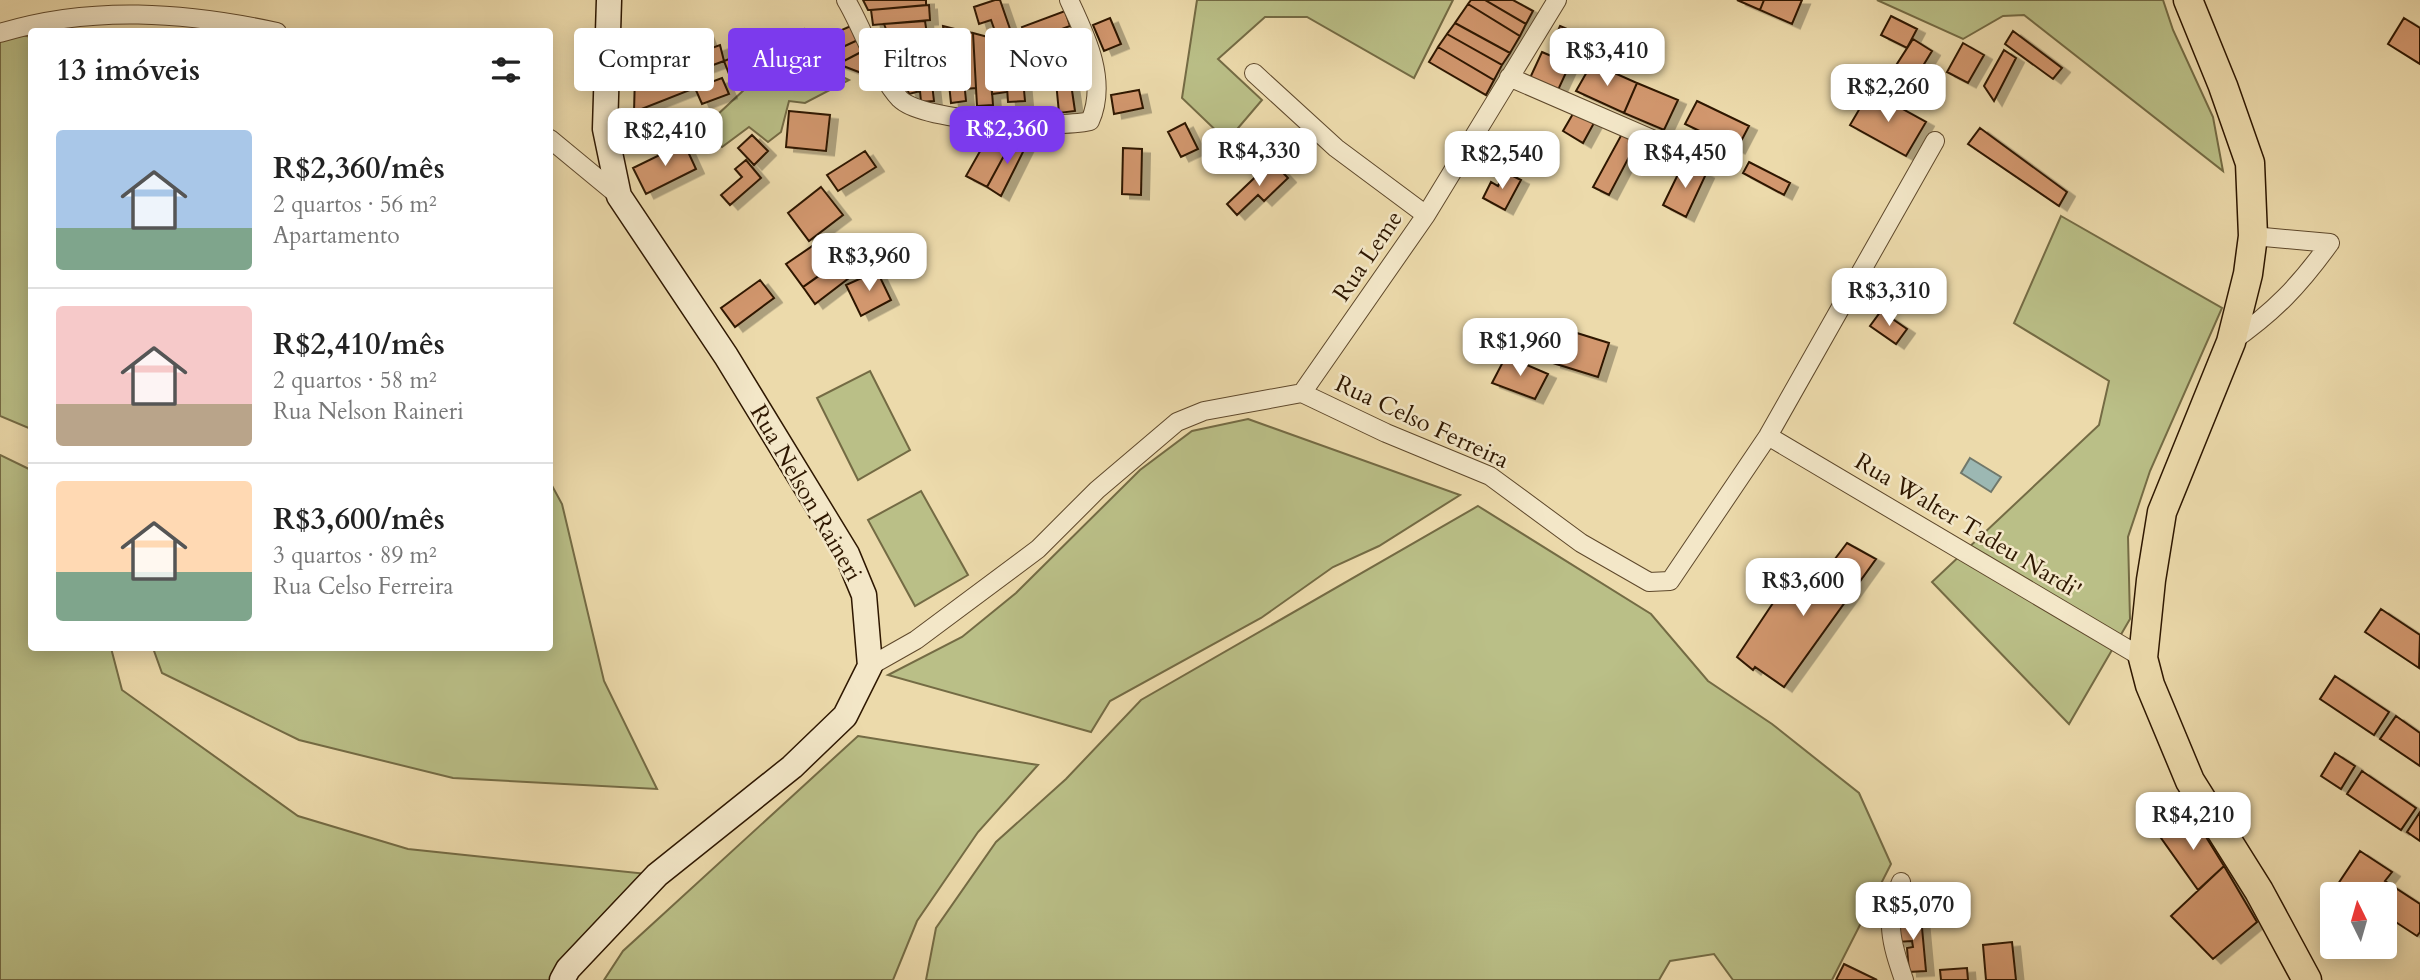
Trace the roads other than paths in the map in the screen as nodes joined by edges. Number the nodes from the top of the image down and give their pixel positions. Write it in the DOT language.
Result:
graph roads {
  1 [pos="609,0"];
  2 [pos="846,0"];
  3 [pos="1069,0"];
  4 [pos="1557,0"];
  5 [pos="2188,0"];
  6 [pos="260,28"];
  7 [pos="0,33"];
  8 [pos="1254,73"];
  9 [pos="1509,77"];
  10 [pos="553,141"];
  11 [pos="1936,141"];
  12 [pos="1698,159"];
  13 [pos="619,196"];
  14 [pos="1426,215"];
  15 [pos="2253,236"];
  16 [pos="2231,342"];
  17 [pos="1303,393"];
  18 [pos="1768,436"];
  19 [pos="2143,658"];
  20 [pos="870,666"];
  21 [pos="1901,883"];
  22 [pos="562,980"];
  23 [pos="1904,980"];
  24 [pos="2307,980"];
  1 -- 13 [label="main road, Rua Nelson Raineri"];
  2 -- 3 [label="street"];
  4 -- 9 [label="street, Rua Leme"];
  5 -- 15 [label="highway"];
  6 -- 7 [label="street"];
  8 -- 14 [label="street"];
  9 -- 12 [label="street"];
  9 -- 14 [label="street, Rua Leme"];
  10 -- 13 [label="street"];
  11 -- 18 [label="street, Rua Celso Ferreira"];
  13 -- 20 [label="main road, Rua Nelson Raineri"];
  14 -- 17 [label="street, Rua Leme"];
  15 -- 16 [label="highway"];
  15 -- 16 [label="street"];
  16 -- 19 [label="highway"];
  17 -- 18 [label="street, Rua Celso Ferreira"];
  17 -- 20 [label="street, Rua Celso Ferreira"];
  18 -- 19 [label="street, Rua Walter Tadeu Nardi'"];
  19 -- 24 [label="highway"];
  20 -- 22 [label="main road"];
  21 -- 23 [label="street"];
}
